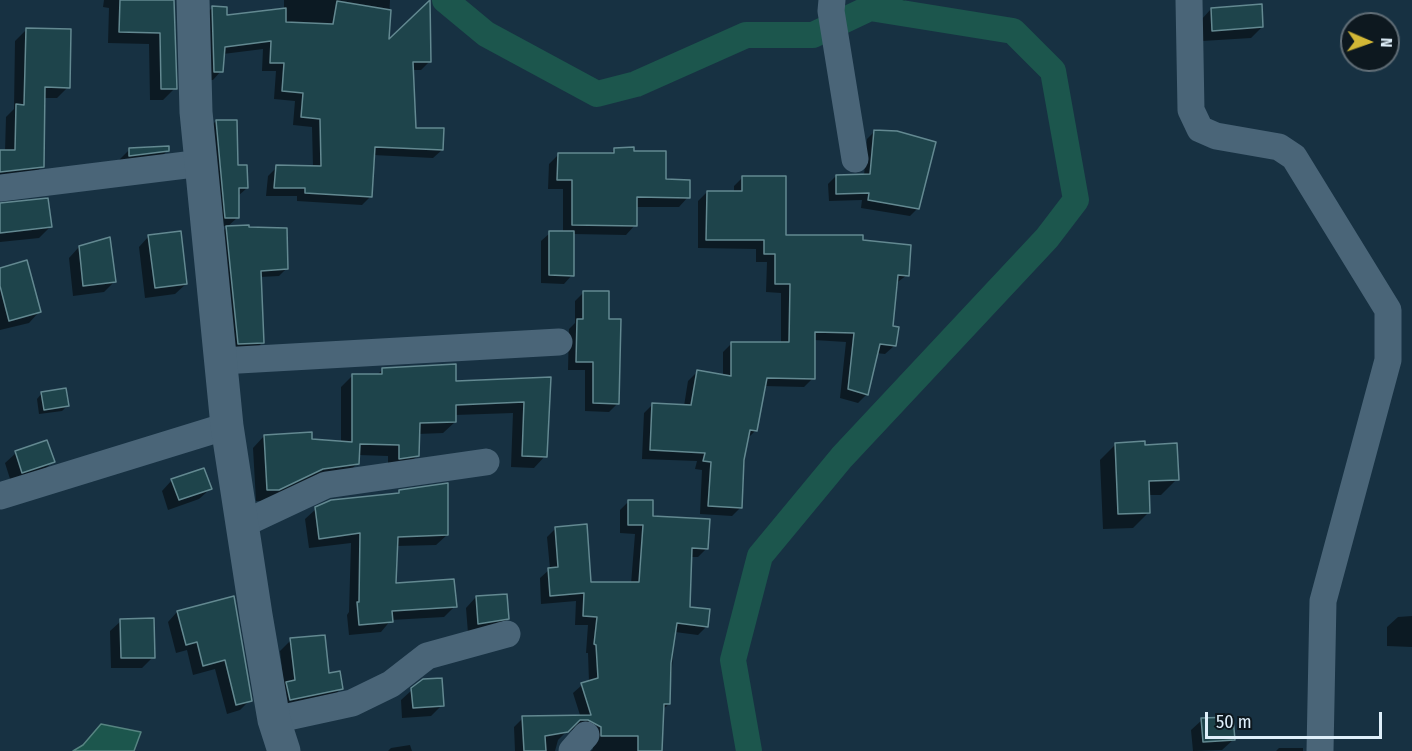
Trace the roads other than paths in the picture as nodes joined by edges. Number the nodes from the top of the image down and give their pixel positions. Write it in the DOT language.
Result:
graph roads {
  1 [pos="193,0"];
  2 [pos="1190,0"];
  3 [pos="832,5"];
  4 [pos="855,159"];
  5 [pos="202,163"];
  6 [pos="0,188"];
  7 [pos="559,342"];
  8 [pos="221,361"];
  9 [pos="228,426"];
  10 [pos="486,462"];
  11 [pos="0,496"];
  12 [pos="243,524"];
  13 [pos="507,634"];
  14 [pos="274,720"];
  15 [pos="284,751"];
  16 [pos="1320,751"];
  1 -- 5 [label="street"];
  2 -- 16 [label="street"];
  3 -- 4 [label="street"];
  5 -- 6 [label="street"];
  5 -- 8 [label="street"];
  7 -- 8 [label="street"];
  8 -- 9 [label="street"];
  9 -- 11 [label="street"];
  9 -- 12 [label="street"];
  10 -- 12 [label="street"];
  12 -- 14 [label="street"];
  13 -- 14 [label="street"];
  14 -- 15 [label="street"];
}
